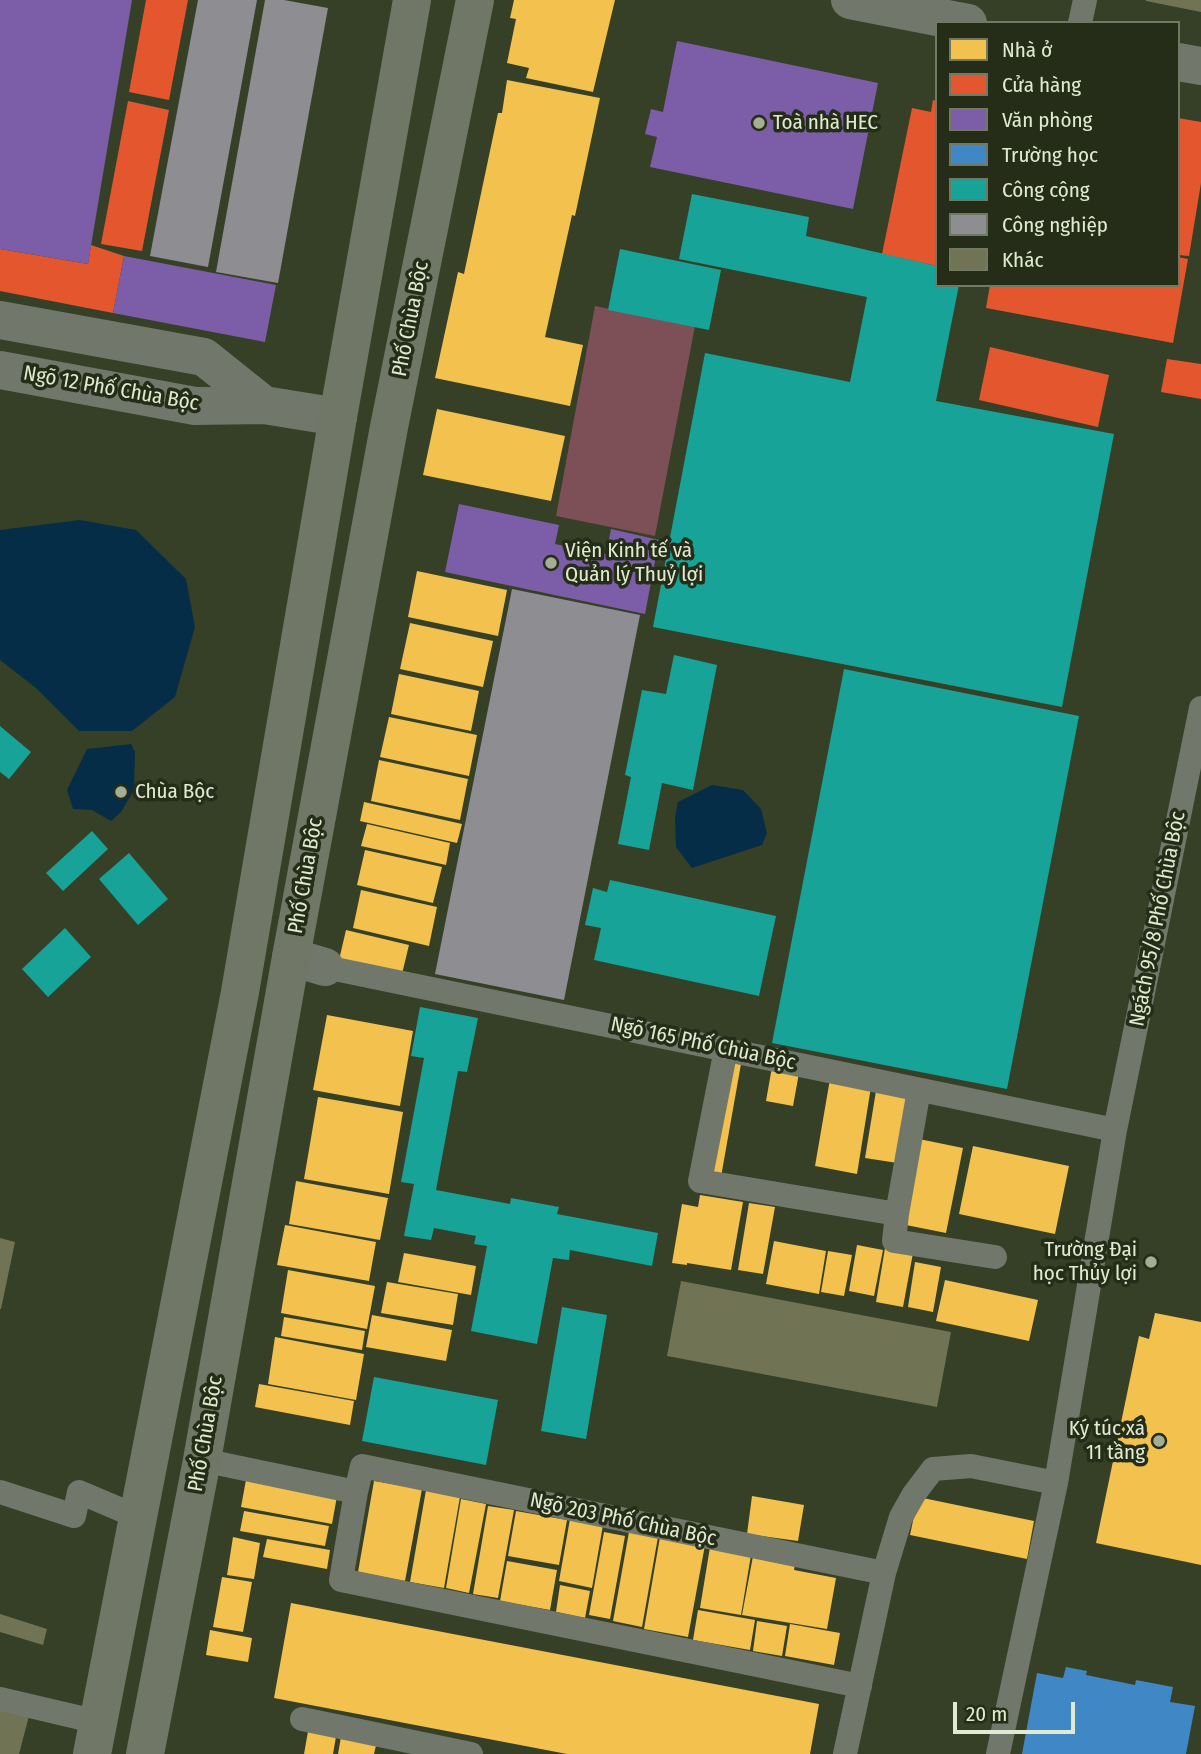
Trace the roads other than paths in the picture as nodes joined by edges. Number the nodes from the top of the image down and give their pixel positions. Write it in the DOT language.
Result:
graph roads {
  1 [pos="410,0"];
  2 [pos="475,0"];
  3 [pos="850,0"];
  4 [pos="1085,0"];
  5 [pos="958,21"];
  6 [pos="1080,21"];
  7 [pos="1180,62"];
  8 [pos="1201,66"];
  9 [pos="0,320"];
  10 [pos="0,370"];
  11 [pos="264,405"];
  12 [pos="338,416"];
  13 [pos="389,427"];
  14 [pos="1201,708"];
  15 [pos="308,962"];
  16 [pos="726,1049"];
  17 [pos="919,1090"];
  18 [pos="1115,1130"];
  19 [pos="897,1214"];
  20 [pos="995,1257"];
  21 [pos="201,1460"];
  22 [pos="1056,1483"];
  23 [pos="0,1492"];
  24 [pos="356,1492"];
  25 [pos="138,1517"];
  26 [pos="884,1573"];
  27 [pos="860,1686"];
  28 [pos="0,1699"];
  29 [pos="302,1719"];
  30 [pos="95,1738"];
  31 [pos="145,1754"];
  32 [pos="471,1754"];
  33 [pos="845,1754"];
  34 [pos="998,1754"];
  1 -- 12 [label="main road"];
  2 -- 13 [label="main road, Phố Chùa Bộc"];
  3 -- 5 [label="street"];
  4 -- 6 [label="lane"];
  7 -- 8 [label="street"];
  9 -- 11 [label="street, Ngõ 12 Phố Chùa Bộc"];
  10 -- 11 [label="street, Ngõ 12 Phố Chùa Bộc"];
  11 -- 12 [label="street, Ngõ 12 Phố Chùa Bộc"];
  12 -- 13 [label="main road"];
  12 -- 25 [label="main road"];
  13 -- 15 [label="main road, Phố Chùa Bộc"];
  14 -- 18 [label="lane, Ngách 95/8 Phố Chùa Bộc"];
  15 -- 16 [label="lane, Ngõ 165 Phố Chùa Bộc"];
  15 -- 21 [label="main road, Phố Chùa Bộc"];
  16 -- 17 [label="lane, Ngõ 165 Phố Chùa Bộc"];
  16 -- 19 [label="lane"];
  17 -- 18 [label="lane, Ngõ 165 Phố Chùa Bộc"];
  17 -- 19 [label="lane"];
  18 -- 22 [label="lane, Ngách 95/8 Phố Chùa Bộc"];
  19 -- 20 [label="lane"];
  21 -- 24 [label="lane"];
  21 -- 31 [label="main road, Phố Chùa Bộc"];
  22 -- 26 [label="lane"];
  22 -- 34 [label="lane, Ngách 95/8 Phố Chùa Bộc"];
  23 -- 25 [label="lane"];
  24 -- 26 [label="lane, Ngõ 203 Phố Chùa Bộc"];
  24 -- 27 [label="lane"];
  25 -- 30 [label="main road"];
  26 -- 27 [label="lane"];
  27 -- 33 [label="lane"];
  28 -- 30 [label="lane"];
  29 -- 32 [label="lane"];
}
